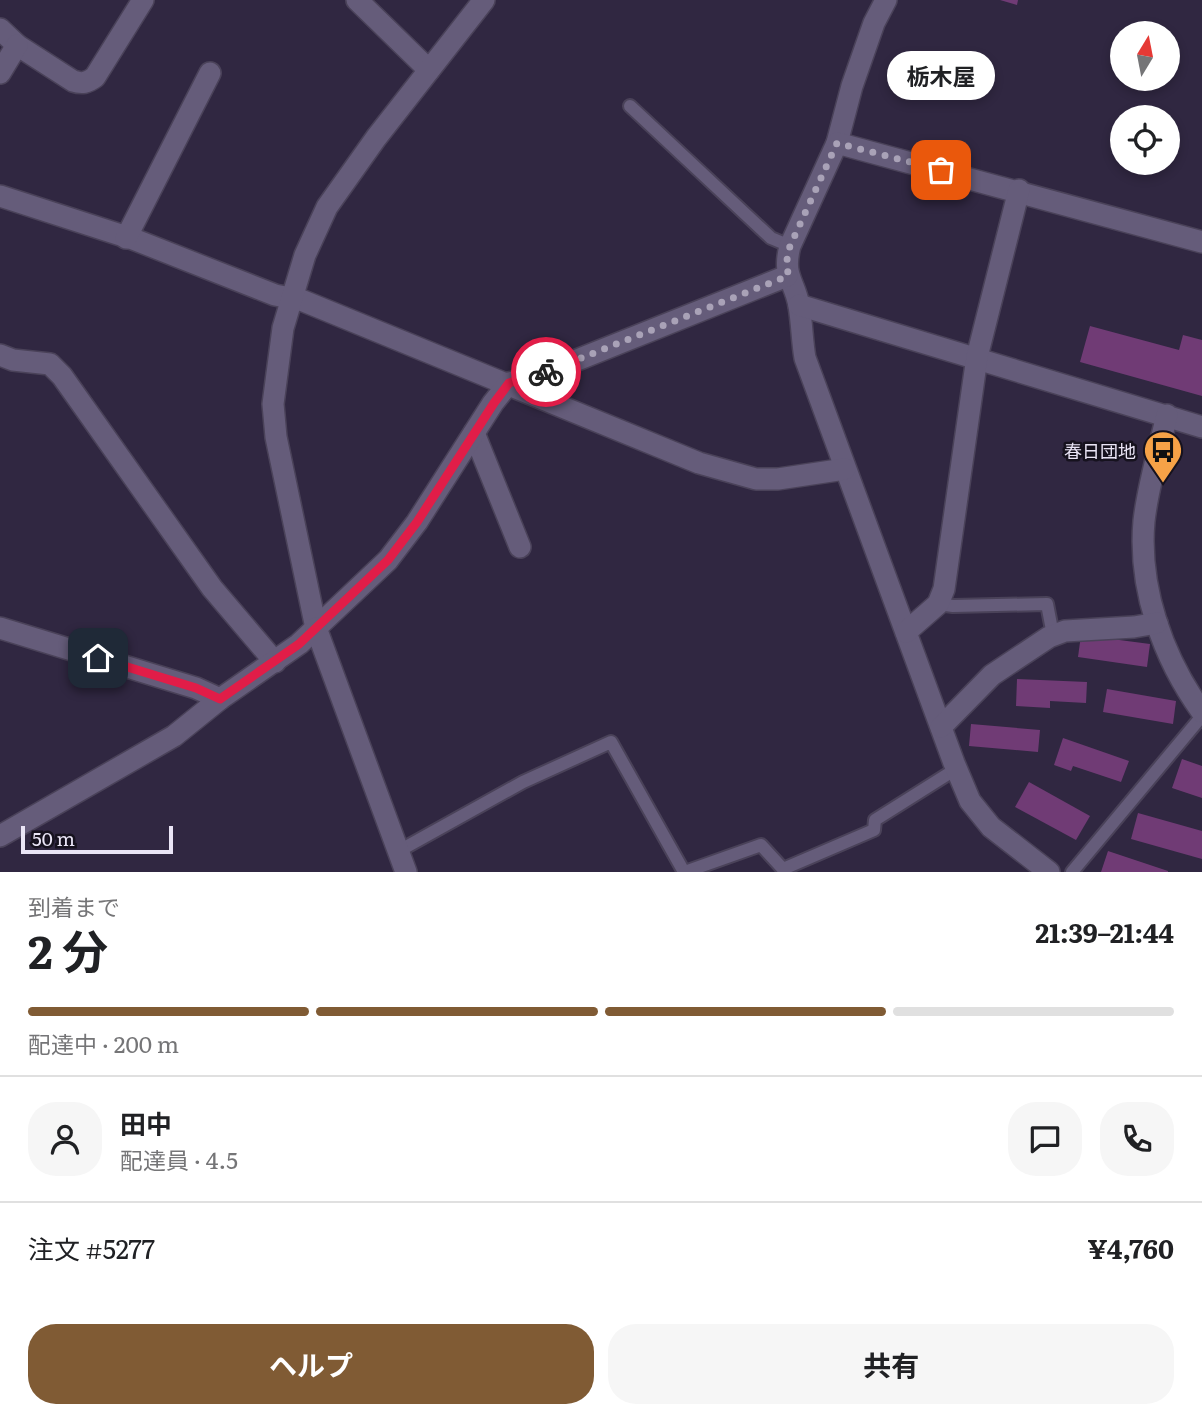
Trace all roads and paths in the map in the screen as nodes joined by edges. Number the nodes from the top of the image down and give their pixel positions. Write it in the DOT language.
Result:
graph roads {
  1 [pos="143,0"];
  2 [pos="357,0"];
  3 [pos="484,0"];
  4 [pos="886,0"];
  5 [pos="0,29"];
  6 [pos="18,45"];
  7 [pos="429,70"];
  8 [pos="0,73"];
  9 [pos="210,73"];
  10 [pos="630,106"];
  11 [pos="837,143"];
  12 [pos="1019,190"];
  13 [pos="0,196"];
  14 [pos="126,238"];
  15 [pos="1202,242"];
  16 [pos="790,246"];
  17 [pos="788,276"];
  18 [pos="290,298"];
  19 [pos="799,305"];
  20 [pos="0,355"];
  21 [pos="977,357"];
  22 [pos="509,383"];
  23 [pos="1167,415"];
  24 [pos="1202,427"];
  25 [pos="474,433"];
  26 [pos="845,469"];
  27 [pos="520,547"];
  28 [pos="939,604"];
  29 [pos="1157,623"];
  30 [pos="0,628"];
  31 [pos="316,628"];
  32 [pos="906,632"];
  33 [pos="1053,635"];
  34 [pos="275,662"];
  35 [pos="220,699"];
  36 [pos="1202,714"];
  37 [pos="941,727"];
  38 [pos="957,769"];
  39 [pos="0,836"];
  40 [pos="397,852"];
  41 [pos="406,872"];
  42 [pos="684,872"];
  43 [pos="1049,872"];
  44 [pos="1072,872"];
  1 -- 6 [label="street"];
  2 -- 7 [label="street"];
  3 -- 7 [label="street"];
  4 -- 11 [label="street"];
  5 -- 6 [label="street"];
  6 -- 8 [label="street"];
  7 -- 18 [label="street"];
  9 -- 14 [label="street"];
  10 -- 16 [label="lane"];
  11 -- 12 [label="street"];
  11 -- 16 [label="street"];
  12 -- 15 [label="street"];
  12 -- 21 [label="street"];
  13 -- 14 [label="street"];
  14 -- 18 [label="street"];
  16 -- 17 [label="street"];
  17 -- 19 [label="street"];
  17 -- 22 [label="street"];
  18 -- 22 [label="street"];
  18 -- 31 [label="street"];
  19 -- 21 [label="street"];
  19 -- 26 [label="street"];
  20 -- 34 [label="street"];
  21 -- 23 [label="street"];
  21 -- 28 [label="street"];
  22 -- 25 [label="street"];
  22 -- 26 [label="street"];
  23 -- 24 [label="street"];
  23 -- 29 [label="street"];
  25 -- 27 [label="street"];
  25 -- 31 [label="street"];
  26 -- 32 [label="street"];
  28 -- 32 [label="street"];
  28 -- 33 [label="lane"];
  29 -- 33 [label="street"];
  29 -- 36 [label="street"];
  30 -- 35 [label="street"];
  31 -- 34 [label="street"];
  31 -- 40 [label="street"];
  32 -- 37 [label="street"];
  33 -- 37 [label="street"];
  34 -- 35 [label="street"];
  35 -- 39 [label="street"];
  36 -- 44 [label="lane"];
  37 -- 38 [label="street"];
  38 -- 42 [label="lane"];
  38 -- 43 [label="street"];
  40 -- 41 [label="street"];
  40 -- 42 [label="lane"];
}
